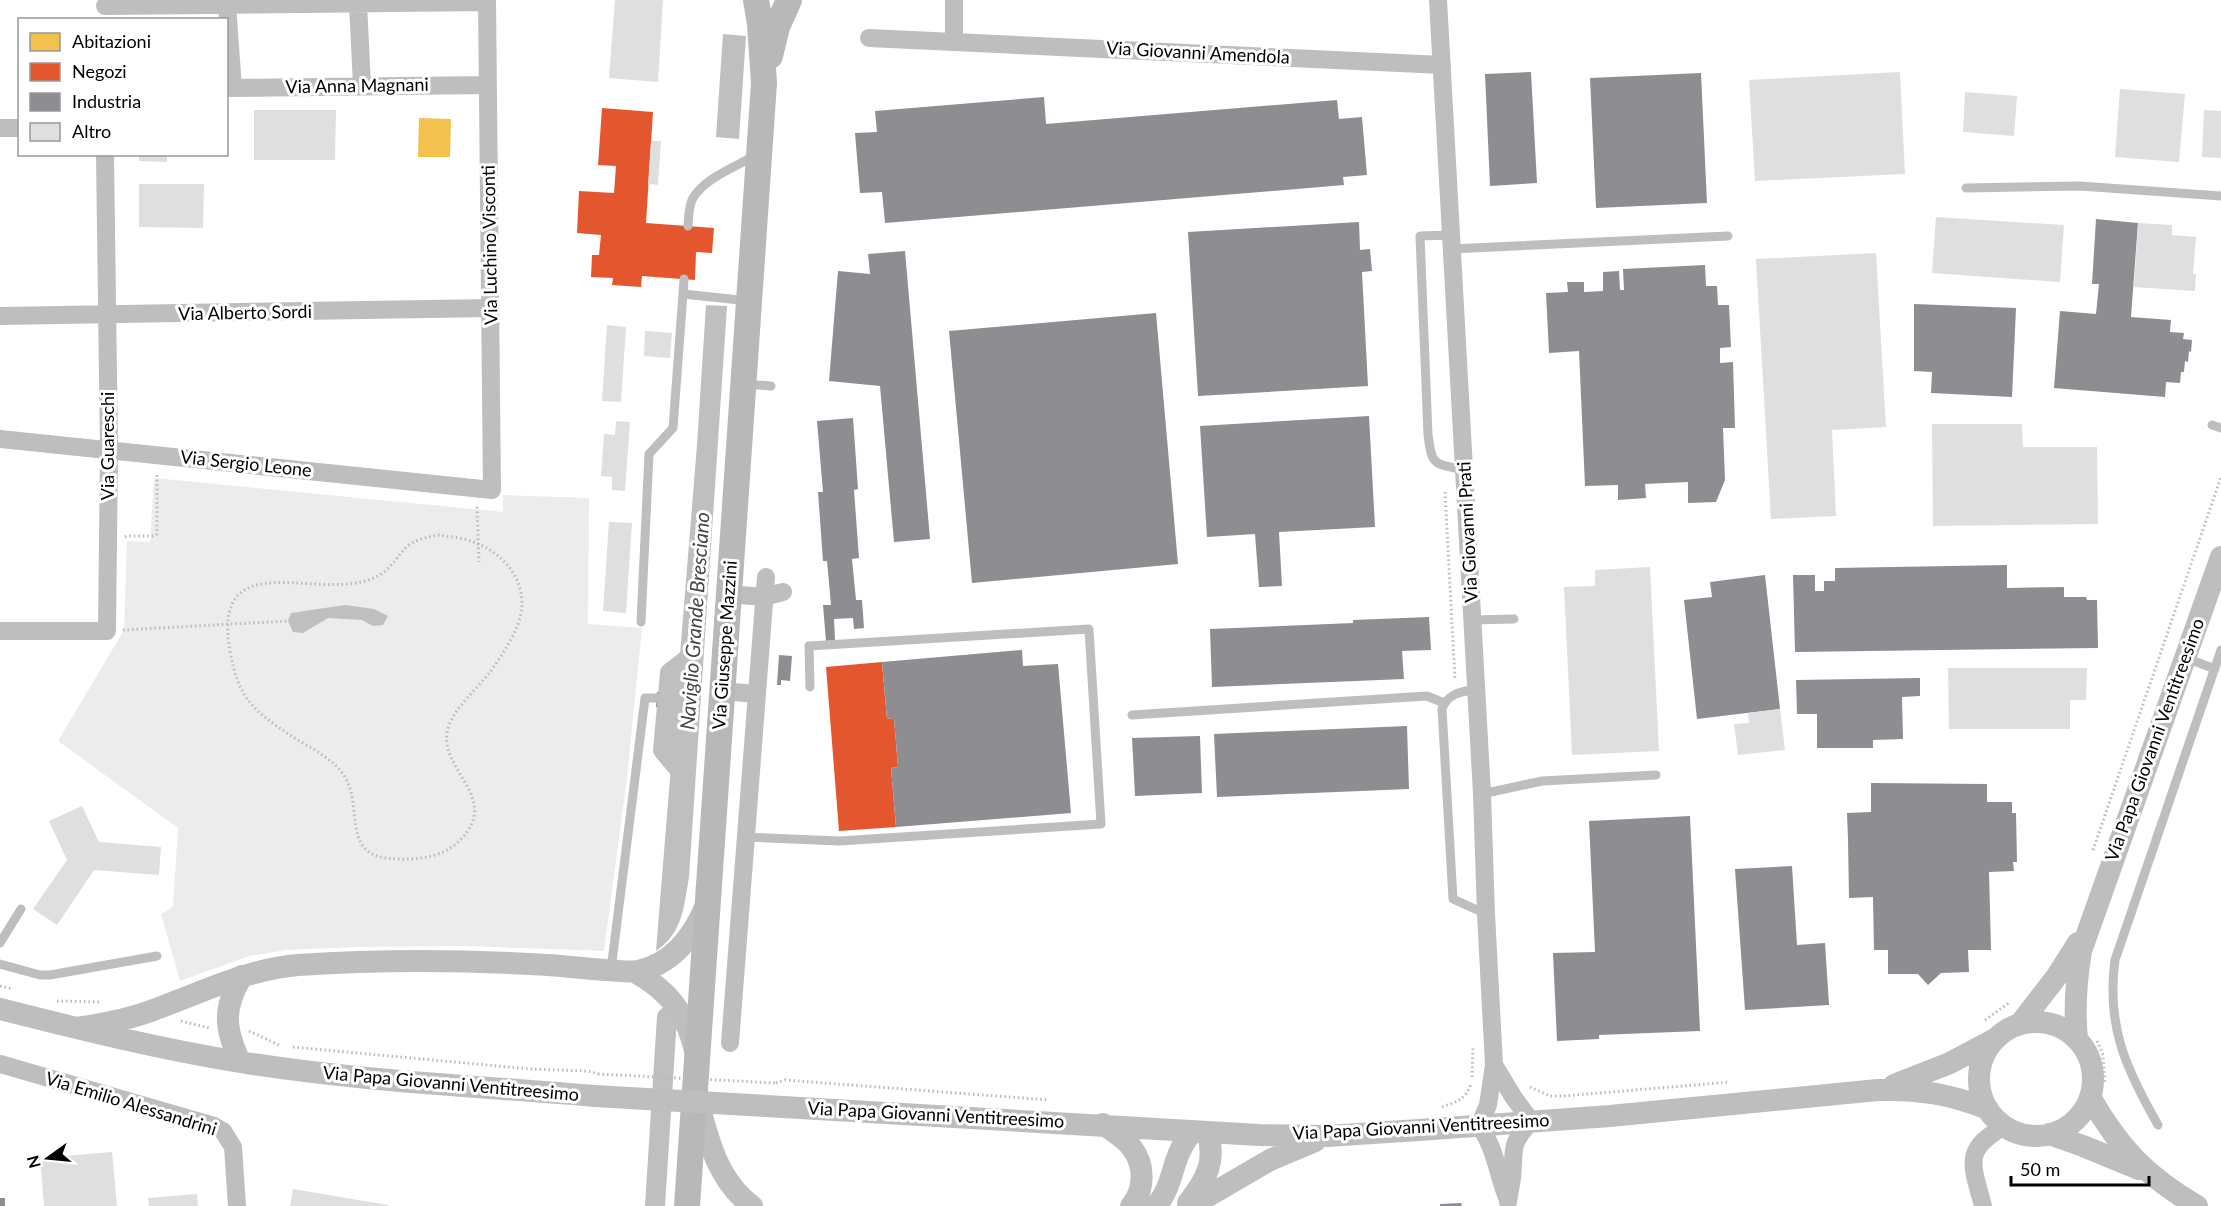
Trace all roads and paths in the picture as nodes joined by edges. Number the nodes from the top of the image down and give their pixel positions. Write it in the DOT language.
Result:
graph roads {
  1 [pos="756,0"];
  2 [pos="789,0"];
  3 [pos="954,0"];
  4 [pos="1438,0"];
  5 [pos="487,1"];
  6 [pos="358,3"];
  7 [pos="227,5"];
  8 [pos="105,9"];
  9 [pos="227,18"];
  10 [pos="228,33"];
  11 [pos="869,38"];
  12 [pos="954,42"];
  13 [pos="1442,64"];
  14 [pos="764,83"];
  15 [pos="487,85"];
  16 [pos="362,86"];
  17 [pos="230,88"];
  18 [pos="0,128"];
  19 [pos="18,128"];
  20 [pos="759,153"];
  21 [pos="105,156"];
  22 [pos="1966,188"];
  23 [pos="2221,196"];
  24 [pos="688,226"];
  25 [pos="1728,236"];
  26 [pos="1451,242"];
  27 [pos="684,279"];
  28 [pos="683,294"];
  29 [pos="750,301"];
  30 [pos="491,308"];
  31 [pos="0,316"];
  32 [pos="106,316"];
  33 [pos="744,384"];
  34 [pos="771,386"];
  35 [pos="0,440"];
  36 [pos="109,450"];
  37 [pos="1464,470"];
  38 [pos="161,471"];
  39 [pos="2221,477"];
  40 [pos="1445,488"];
  41 [pos="484,489"];
  42 [pos="123,540"];
  43 [pos="478,544"];
  44 [pos="2221,557"];
  45 [pos="479,562"];
  46 [pos="766,578"];
  47 [pos="783,592"];
  48 [pos="729,594"];
  49 [pos="764,597"];
  50 [pos="1473,620"];
  51 [pos="1514,620"];
  52 [pos="288,621"];
  53 [pos="641,622"];
  54 [pos="226,625"];
  55 [pos="0,631"];
  56 [pos="106,631"];
  57 [pos="2221,650"];
  58 [pos="2185,657"];
  59 [pos="2215,669"];
  60 [pos="1455,674"];
  61 [pos="810,687"];
  62 [pos="1476,689"];
  63 [pos="722,691"];
  64 [pos="757,694"];
  65 [pos="657,698"];
  66 [pos="1444,703"];
  67 [pos="1132,715"];
  68 [pos="1656,776"];
  69 [pos="1482,794"];
  70 [pos="746,837"];
  71 [pos="2090,860"];
  72 [pos="707,903"];
  73 [pos="21,909"];
  74 [pos="1485,914"];
  75 [pos="2090,923"];
  76 [pos="0,943"];
  77 [pos="157,956"];
  78 [pos="0,964"];
  79 [pos="611,970"];
  80 [pos="635,972"];
  81 [pos="242,976"];
  82 [pos="0,986"];
  83 [pos="23,992"];
  84 [pos="2014,999"];
  85 [pos="56,1000"];
  86 [pos="110,1001"];
  87 [pos="0,1009"];
  88 [pos="158,1009"];
  89 [pos="2020,1024"];
  90 [pos="77,1029"];
  91 [pos="229,1030"];
  92 [pos="1989,1031"];
  93 [pos="2077,1039"];
  94 [pos="730,1043"];
  95 [pos="1473,1045"];
  96 [pos="282,1046"];
  97 [pos="293,1047"];
  98 [pos="697,1058"];
  99 [pos="240,1062"];
  100 [pos="0,1064"];
  101 [pos="1494,1065"];
  102 [pos="1730,1082"];
  103 [pos="1525,1084"];
  104 [pos="694,1087"];
  105 [pos="1878,1089"];
  106 [pos="2090,1098"];
  107 [pos="1053,1101"];
  108 [pos="1437,1108"];
  109 [pos="1988,1109"];
  110 [pos="1531,1121"];
  111 [pos="1102,1124"];
  112 [pos="1479,1125"];
  113 [pos="2158,1125"];
  114 [pos="2005,1126"];
  115 [pos="1200,1132"];
  116 [pos="2049,1134"];
  117 [pos="1328,1136"];
  118 [pos="2149,1173"];
  119 [pos="1508,1203"];
  120 [pos="237,1206"];
  121 [pos="687,1206"];
  122 [pos="752,1206"];
  123 [pos="1131,1206"];
  124 [pos="1156,1206"];
  125 [pos="1185,1206"];
  126 [pos="1191,1206"];
  127 [pos="1983,1206"];
  128 [pos="2196,1206"];
  1 -- 14 [label="main road, Via Giuseppe Mazzini"];
  2 -- 14 [label="main road, Via Giuseppe Mazzini"];
  3 -- 12 [label="street"];
  4 -- 13 [label="street, Via Giovanni Prati"];
  5 -- 6 [label="street"];
  5 -- 15 [label="street, Via Luchino Visconti"];
  6 -- 7 [label="street"];
  6 -- 16 [label="street"];
  7 -- 8 [label="street"];
  7 -- 9 [label="street"];
  10 -- 17 [label="street"];
  11 -- 12 [label="street, Via Giovanni Amendola"];
  12 -- 13 [label="street, Via Giovanni Amendola"];
  13 -- 26 [label="street, Via Giovanni Prati"];
  14 -- 20 [label="main road, Via Giuseppe Mazzini"];
  15 -- 16 [label="street, Via Anna Magnani"];
  15 -- 30 [label="street, Via Luchino Visconti"];
  16 -- 17 [label="street, Via Anna Magnani"];
  18 -- 19 [label="street"];
  20 -- 24 [label="lane"];
  20 -- 29 [label="main road, Via Giuseppe Mazzini"];
  21 -- 32 [label="street, Via Guareschi"];
  22 -- 23 [label="lane"];
  25 -- 26 [label="lane"];
  26 -- 37 [label="street, Via Giovanni Prati"];
  26 -- 37 [label="lane"];
  27 -- 28 [label="lane"];
  28 -- 29 [label="lane"];
  28 -- 53 [label="lane"];
  29 -- 33 [label="main road, Via Giuseppe Mazzini"];
  30 -- 32 [label="street, Via Alberto Sordi"];
  30 -- 41 [label="street, Via Luchino Visconti"];
  31 -- 32 [label="street, Via Alberto Sordi"];
  32 -- 36 [label="street, Via Guareschi"];
  33 -- 34 [label="lane"];
  33 -- 48 [label="main road, Via Giuseppe Mazzini"];
  35 -- 36 [label="street, Via Sergio Leone"];
  36 -- 41 [label="street, Via Sergio Leone"];
  36 -- 56 [label="street, Via Guareschi"];
  37 -- 50 [label="street, Via Giovanni Prati"];
  38 -- 42 [label="path"];
  39 -- 71 [label="path"];
  40 -- 60 [label="path"];
  41 -- 43 [label="path"];
  43 -- 45 [label="path"];
  43 -- 54 [label="path"];
  43 -- 54 [label="path"];
  44 -- 58 [label="street, Via Papa Giovanni Ventitreesimo"];
  46 -- 49 [label="street"];
  47 -- 49 [label="street"];
  48 -- 49 [label="street"];
  48 -- 63 [label="main road, Via Giuseppe Mazzini"];
  49 -- 64 [label="street"];
  50 -- 51 [label="lane"];
  50 -- 62 [label="street, Via Giovanni Prati"];
  52 -- 54 [label="path"];
  54 -- 56 [label="path"];
  55 -- 56 [label="street"];
  57 -- 59 [label="lane"];
  58 -- 59 [label="lane"];
  58 -- 75 [label="street, Via Papa Giovanni Ventitreesimo"];
  59 -- 113 [label="lane"];
  61 -- 70 [label="lane"];
  62 -- 66 [label="lane"];
  62 -- 69 [label="street, Via Giovanni Prati"];
  63 -- 64 [label="street"];
  63 -- 72 [label="main road, Via Giuseppe Mazzini"];
  64 -- 70 [label="street"];
  65 -- 79 [label="lane"];
  66 -- 67 [label="lane"];
  66 -- 74 [label="lane"];
  68 -- 69 [label="lane"];
  69 -- 74 [label="street, Via Giovanni Prati"];
  70 -- 94 [label="street"];
  72 -- 80 [label="street"];
  72 -- 98 [label="main road, Via Giuseppe Mazzini"];
  73 -- 76 [label="lane"];
  74 -- 101 [label="street, Via Giovanni Prati"];
  75 -- 89 [label="street, Via Papa Giovanni Ventitreesimo"];
  75 -- 93 [label="street, Via Papa Giovanni Ventitreesimo"];
  77 -- 78 [label="lane"];
  79 -- 80 [label="street"];
  79 -- 81 [label="street"];
  80 -- 98 [label="street"];
  81 -- 88 [label="street"];
  81 -- 91 [label="street"];
  82 -- 83 [label="path"];
  84 -- 92 [label="path"];
  85 -- 86 [label="path"];
  87 -- 90 [label="street, Via Papa Giovanni Ventitreesimo"];
  88 -- 90 [label="street"];
  88 -- 91 [label="path"];
  89 -- 92 [label="street"];
  89 -- 93 [label="street"];
  90 -- 99 [label="street, Via Papa Giovanni Ventitreesimo"];
  91 -- 96 [label="path"];
  91 -- 99 [label="street"];
  92 -- 105 [label="street, Via Papa Giovanni Ventitreesimo"];
  92 -- 109 [label="street"];
  93 -- 106 [label="street"];
  95 -- 108 [label="path"];
  97 -- 107 [label="path, bridge"];
  98 -- 104 [label="main road, Via Giuseppe Mazzini"];
  99 -- 111 [label="street, Via Papa Giovanni Ventitreesimo, bridge"];
  100 -- 120 [label="street, Via Emilio Alessandrini"];
  101 -- 110 [label="street, Via Giovanni Prati"];
  101 -- 112 [label="street, Via Giovanni Prati"];
  102 -- 103 [label="path"];
  104 -- 121 [label="main road, Via Giuseppe Mazzini"];
  104 -- 122 [label="street"];
  105 -- 109 [label="street, Via Papa Giovanni Ventitreesimo"];
  105 -- 110 [label="street, Via Papa Giovanni Ventitreesimo"];
  106 -- 116 [label="street"];
  106 -- 118 [label="street"];
  109 -- 114 [label="street"];
  110 -- 112 [label="street, Via Papa Giovanni Ventitreesimo"];
  110 -- 119 [label="street"];
  111 -- 115 [label="street, Via Papa Giovanni Ventitreesimo"];
  111 -- 123 [label="street"];
  112 -- 117 [label="street, Via Papa Giovanni Ventitreesimo"];
  112 -- 119 [label="street"];
  114 -- 116 [label="street"];
  114 -- 127 [label="street"];
  115 -- 117 [label="street, Via Papa Giovanni Ventitreesimo"];
  115 -- 124 [label="street"];
  115 -- 125 [label="street"];
  116 -- 118 [label="street"];
  117 -- 126 [label="street"];
  118 -- 128 [label="street"];
}
